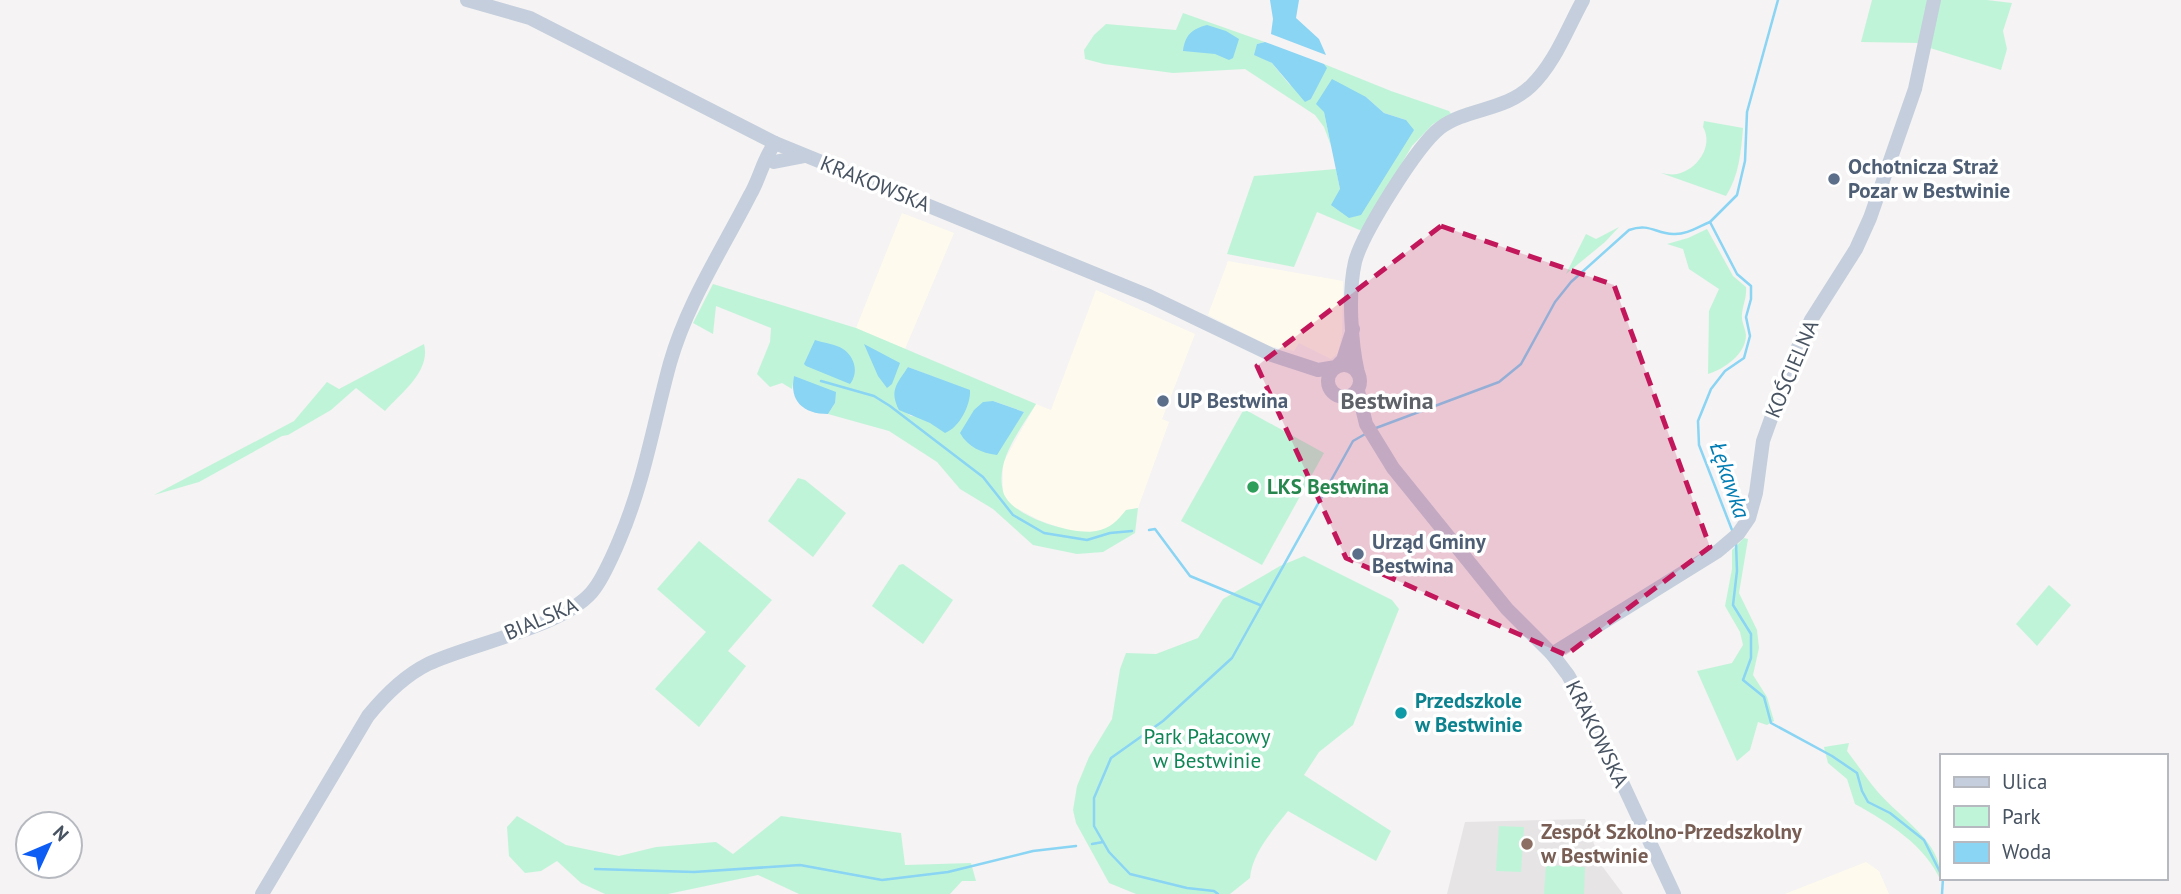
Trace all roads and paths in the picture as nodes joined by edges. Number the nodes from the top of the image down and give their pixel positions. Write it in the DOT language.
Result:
graph roads {
  1 [pos="467,0"];
  2 [pos="1583,0"];
  3 [pos="1934,0"];
  4 [pos="770,149"];
  5 [pos="1353,329"];
  6 [pos="1286,361"];
  7 [pos="1336,368"];
  8 [pos="1358,373"];
  9 [pos="1329,384"];
  10 [pos="1357,391"];
  11 [pos="1341,397"];
  12 [pos="1370,430"];
  13 [pos="1552,654"];
  14 [pos="262,894"];
  15 [pos="1674,894"];
  1 -- 4 [label="street, KRAKOWSKA"];
  2 -- 5 [label="street"];
  3 -- 13 [label="street, KOŚCIELNA"];
  4 -- 6 [label="street, KRAKOWSKA"];
  4 -- 14 [label="street, BIALSKA"];
  5 -- 7 [label="street"];
  5 -- 8 [label="street"];
  6 -- 7 [label="street, KRAKOWSKA"];
  6 -- 9 [label="street, KRAKOWSKA"];
  7 -- 8 [label="street"];
  7 -- 9 [label="street"];
  8 -- 10 [label="street"];
  9 -- 11 [label="street"];
  10 -- 11 [label="street"];
  10 -- 12 [label="street, KRAKOWSKA"];
  11 -- 12 [label="street, KRAKOWSKA"];
  12 -- 13 [label="street, KRAKOWSKA"];
  13 -- 15 [label="street, KRAKOWSKA"];
}
